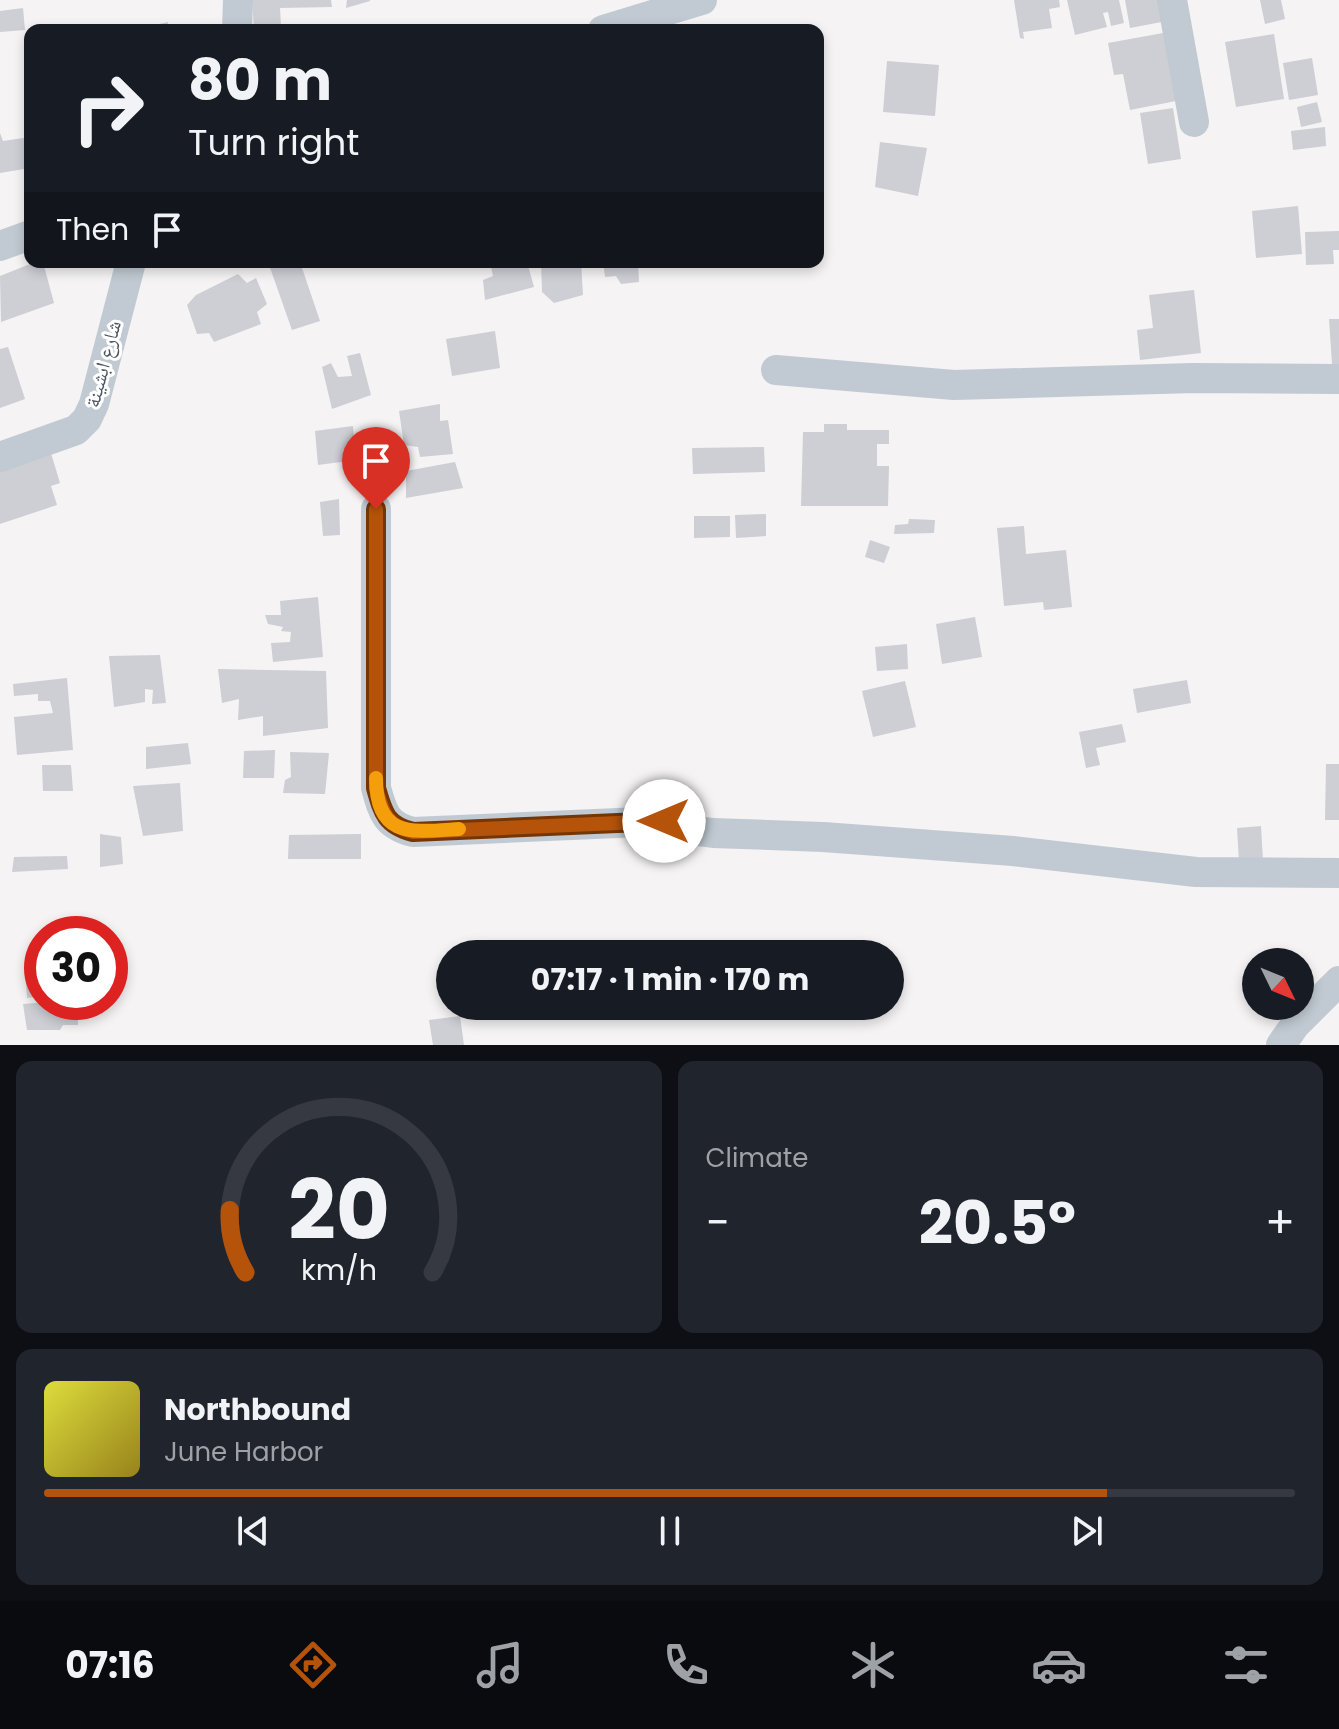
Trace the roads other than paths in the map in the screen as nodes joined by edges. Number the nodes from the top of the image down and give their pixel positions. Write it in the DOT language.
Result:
graph roads {
  1 [pos="238,0"];
  2 [pos="702,0"];
  3 [pos="1172,0"];
  4 [pos="237,24"];
  5 [pos="623,24"];
  6 [pos="1194,122"];
  7 [pos="24,237"];
  8 [pos="0,246"];
  9 [pos="129,268"];
  10 [pos="776,370"];
  11 [pos="1339,379"];
  12 [pos="0,457"];
  13 [pos="376,509"];
  14 [pos="1339,873"];
  15 [pos="1339,981"];
  16 [pos="1281,1045"];
  1 -- 4 [label="street"];
  2 -- 5 [label="street"];
  3 -- 6 [label="street"];
  7 -- 8 [label="street"];
  9 -- 12 [label="street, شارع ابشينة"];
  10 -- 11 [label="street"];
  13 -- 14 [label="street"];
  15 -- 16 [label="street"];
}
